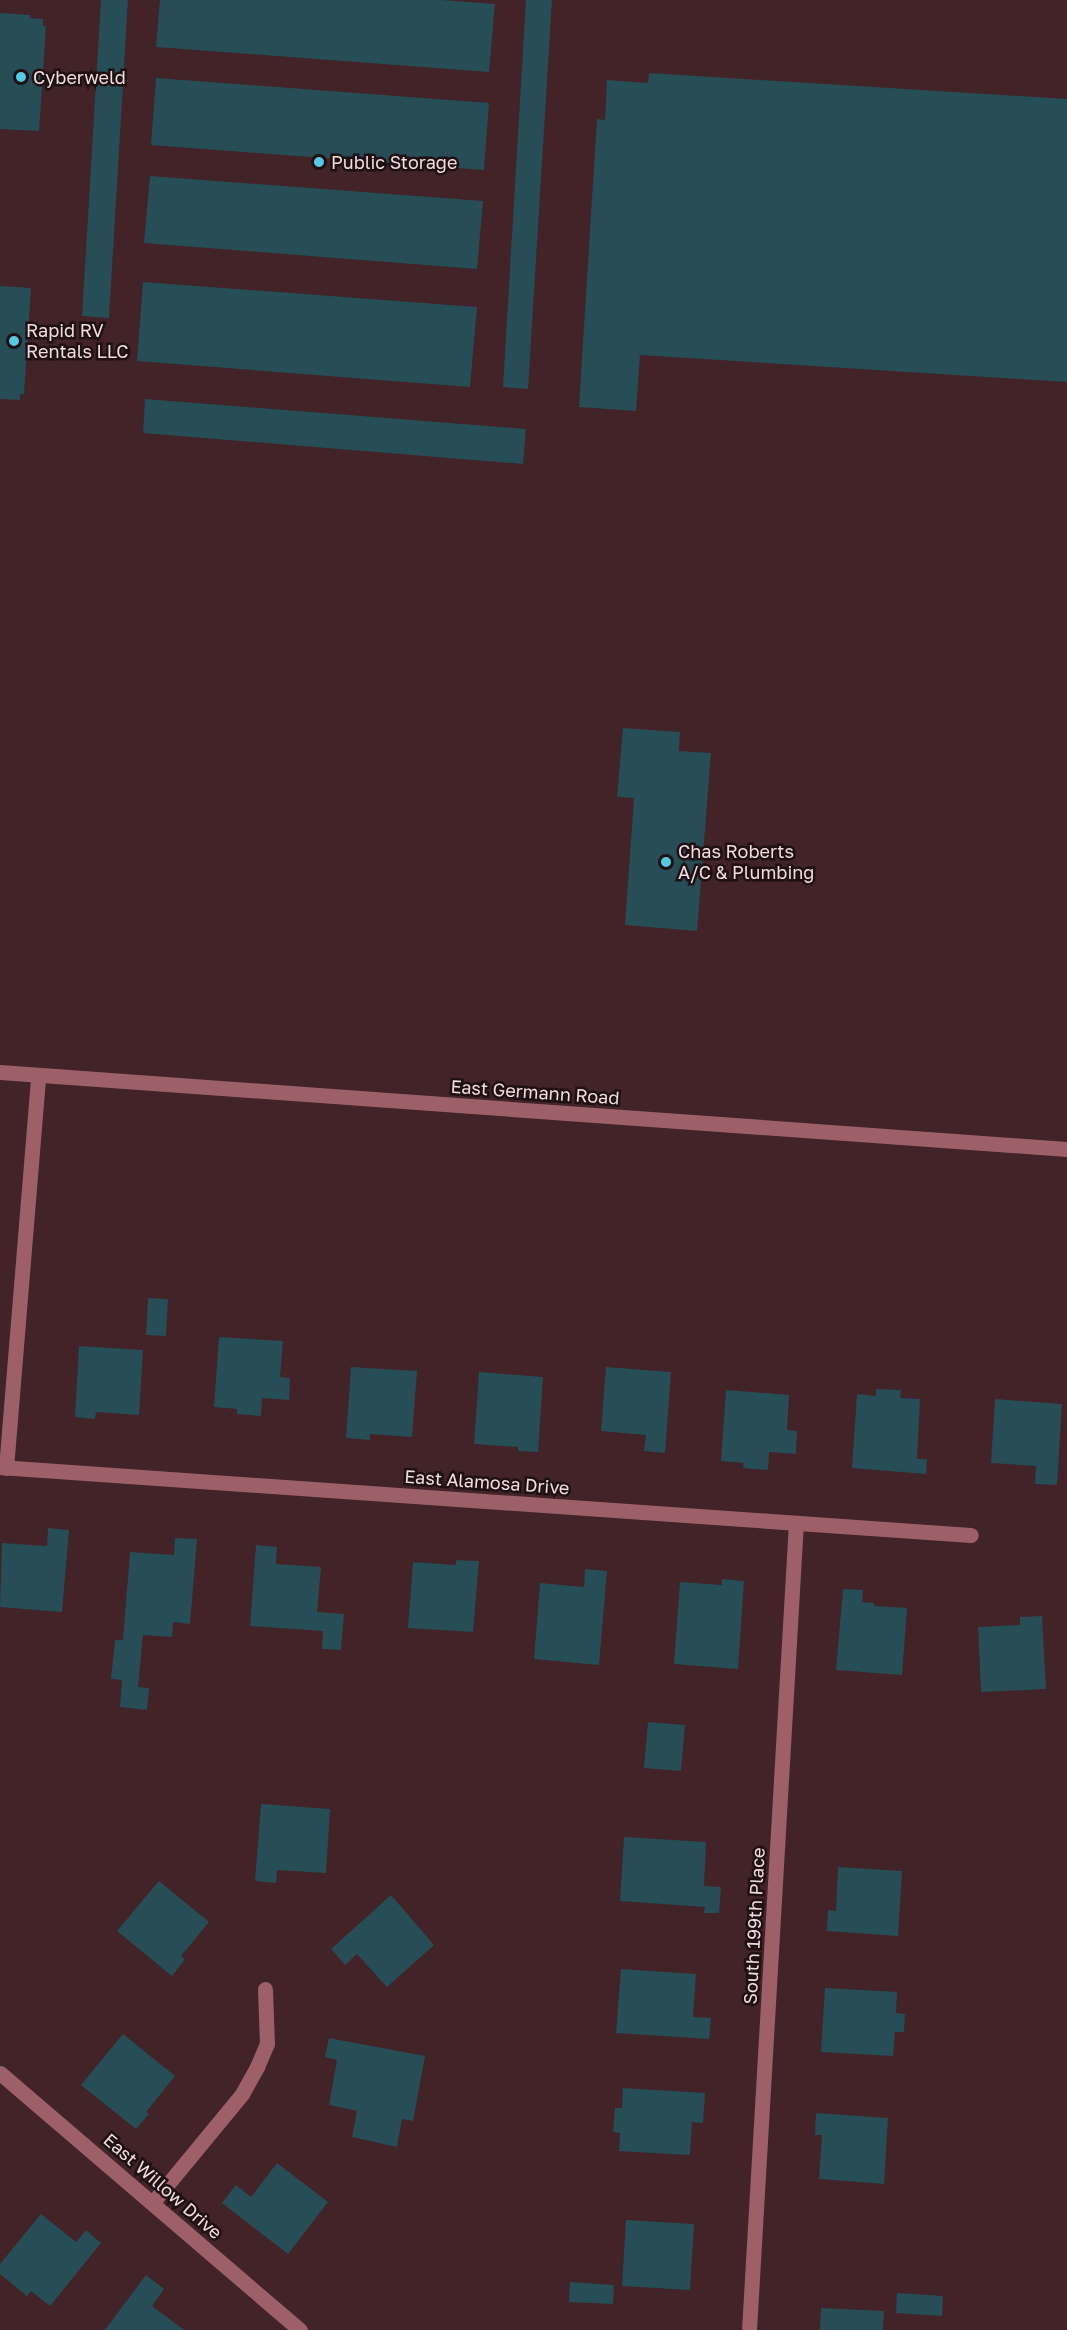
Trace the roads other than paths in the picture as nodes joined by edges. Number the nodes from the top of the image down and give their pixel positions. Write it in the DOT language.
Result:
graph roads {
  1 [pos="0,1072"];
  2 [pos="38,1075"];
  3 [pos="1067,1149"];
  4 [pos="3,1468"];
  5 [pos="796,1523"];
  6 [pos="971,1535"];
  7 [pos="265,1989"];
  8 [pos="0,2073"];
  9 [pos="153,2202"];
  10 [pos="300,2330"];
  11 [pos="749,2330"];
  1 -- 2 [label="street, East Germann Road"];
  2 -- 3 [label="street, East Germann Road"];
  2 -- 4 [label="street"];
  4 -- 5 [label="street, East Alamosa Drive"];
  5 -- 6 [label="street, East Alamosa Drive"];
  5 -- 11 [label="street, South 199th Place"];
  7 -- 9 [label="street"];
  8 -- 9 [label="street, East Willow Drive"];
  9 -- 10 [label="street, East Willow Drive"];
}
